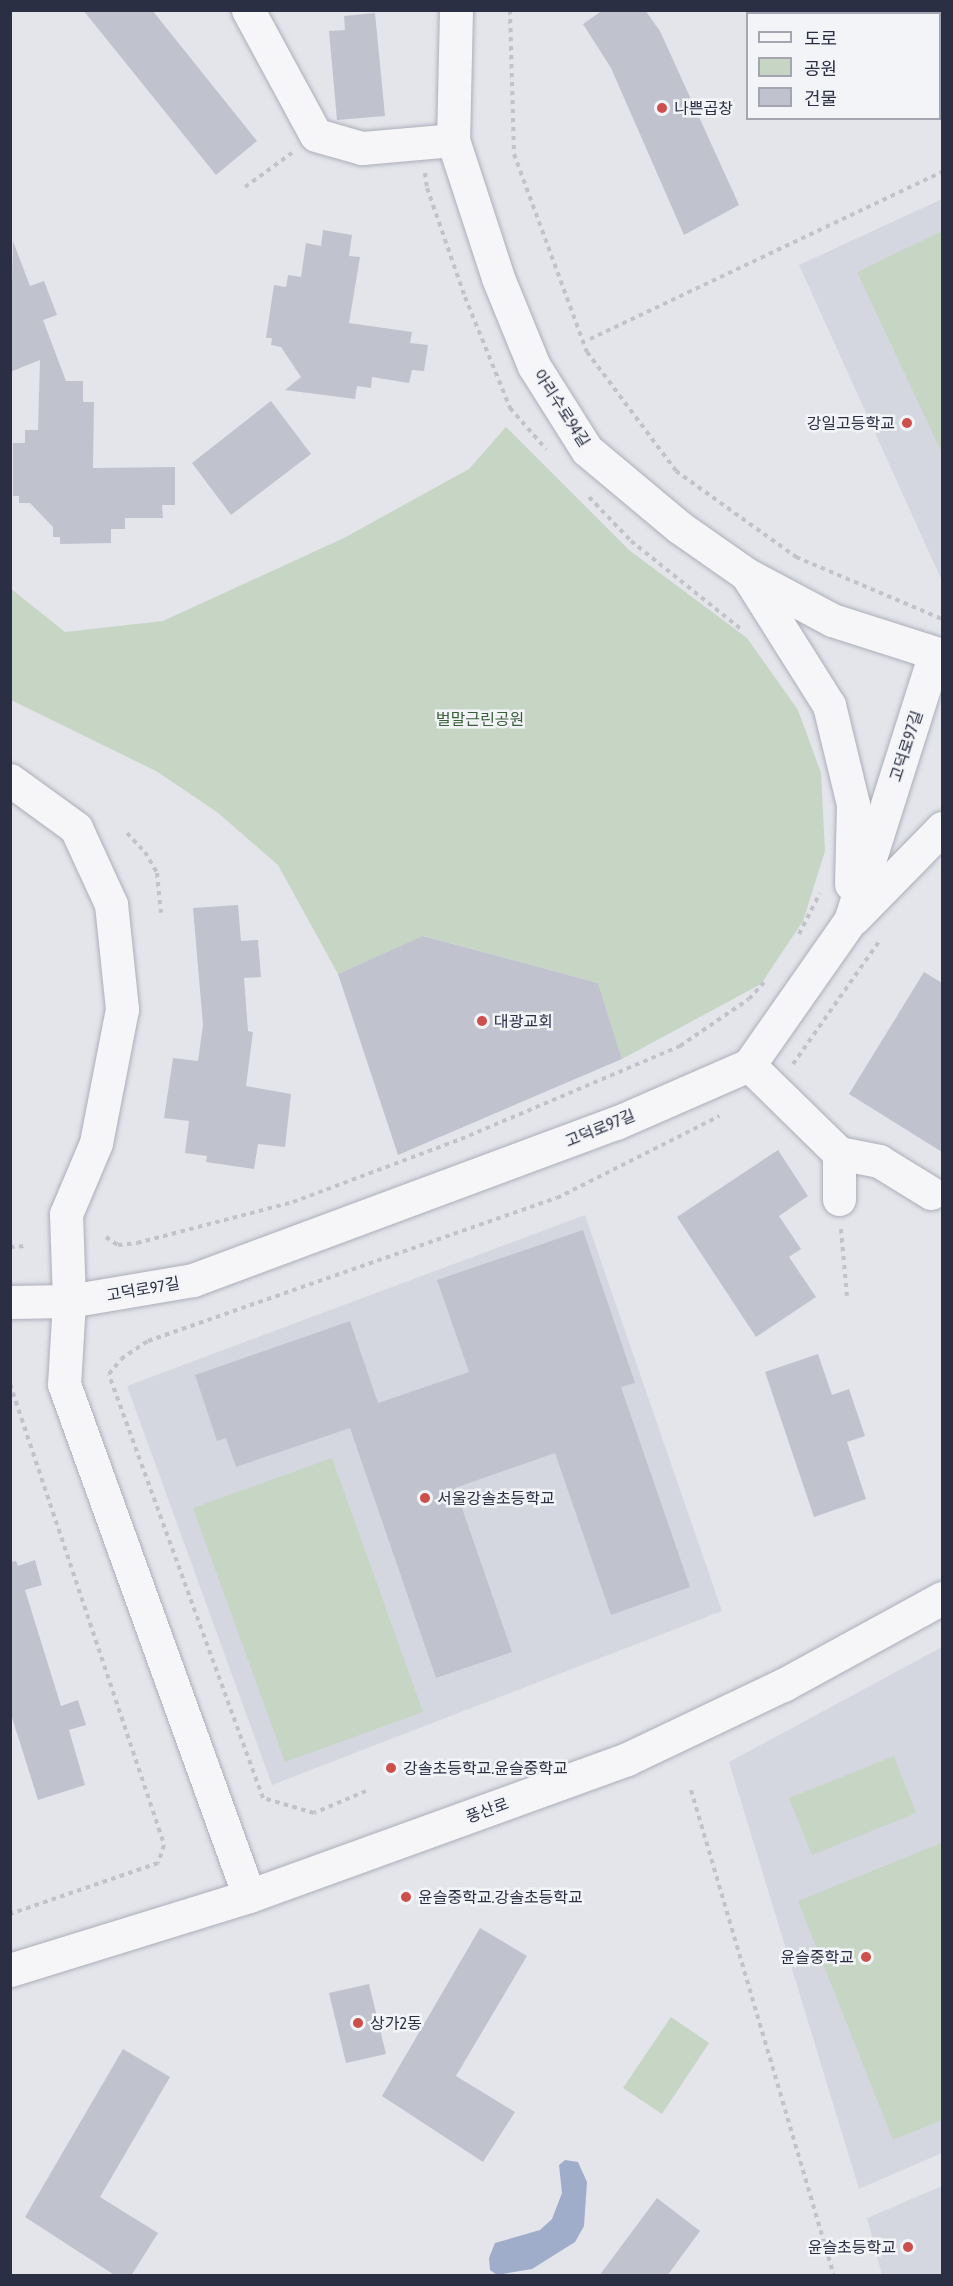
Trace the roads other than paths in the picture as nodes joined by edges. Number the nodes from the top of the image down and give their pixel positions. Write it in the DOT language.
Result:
graph roads {
  1 [pos="248,10"];
  2 [pos="456,10"];
  3 [pos="453,140"];
  4 [pos="746,574"];
  5 [pos="939,654"];
  6 [pos="10,780"];
  7 [pos="942,828"];
  8 [pos="850,921"];
  9 [pos="749,1065"];
  10 [pos="839,1153"];
  11 [pos="932,1193"];
  12 [pos="839,1199"];
  13 [pos="69,1301"];
  14 [pos="10,1302"];
  15 [pos="942,1598"];
  16 [pos="249,1896"];
  17 [pos="10,1970"];
  1 -- 3 [label="street"];
  2 -- 3 [label="street, 아리수로94길"];
  3 -- 4 [label="street, 아리수로94길"];
  4 -- 5 [label="street, 아리수로94길"];
  4 -- 8 [label="street"];
  5 -- 8 [label="street, 고덕로97길"];
  6 -- 13 [label="street"];
  7 -- 8 [label="street"];
  8 -- 9 [label="street, 고덕로97길"];
  9 -- 10 [label="street"];
  9 -- 13 [label="street, 고덕로97길"];
  10 -- 11 [label="street"];
  10 -- 12 [label="street"];
  13 -- 14 [label="street, 고덕로97길"];
  13 -- 16 [label="street"];
  15 -- 16 [label="street, 풍산로"];
  16 -- 17 [label="street, 풍산로"];
}
